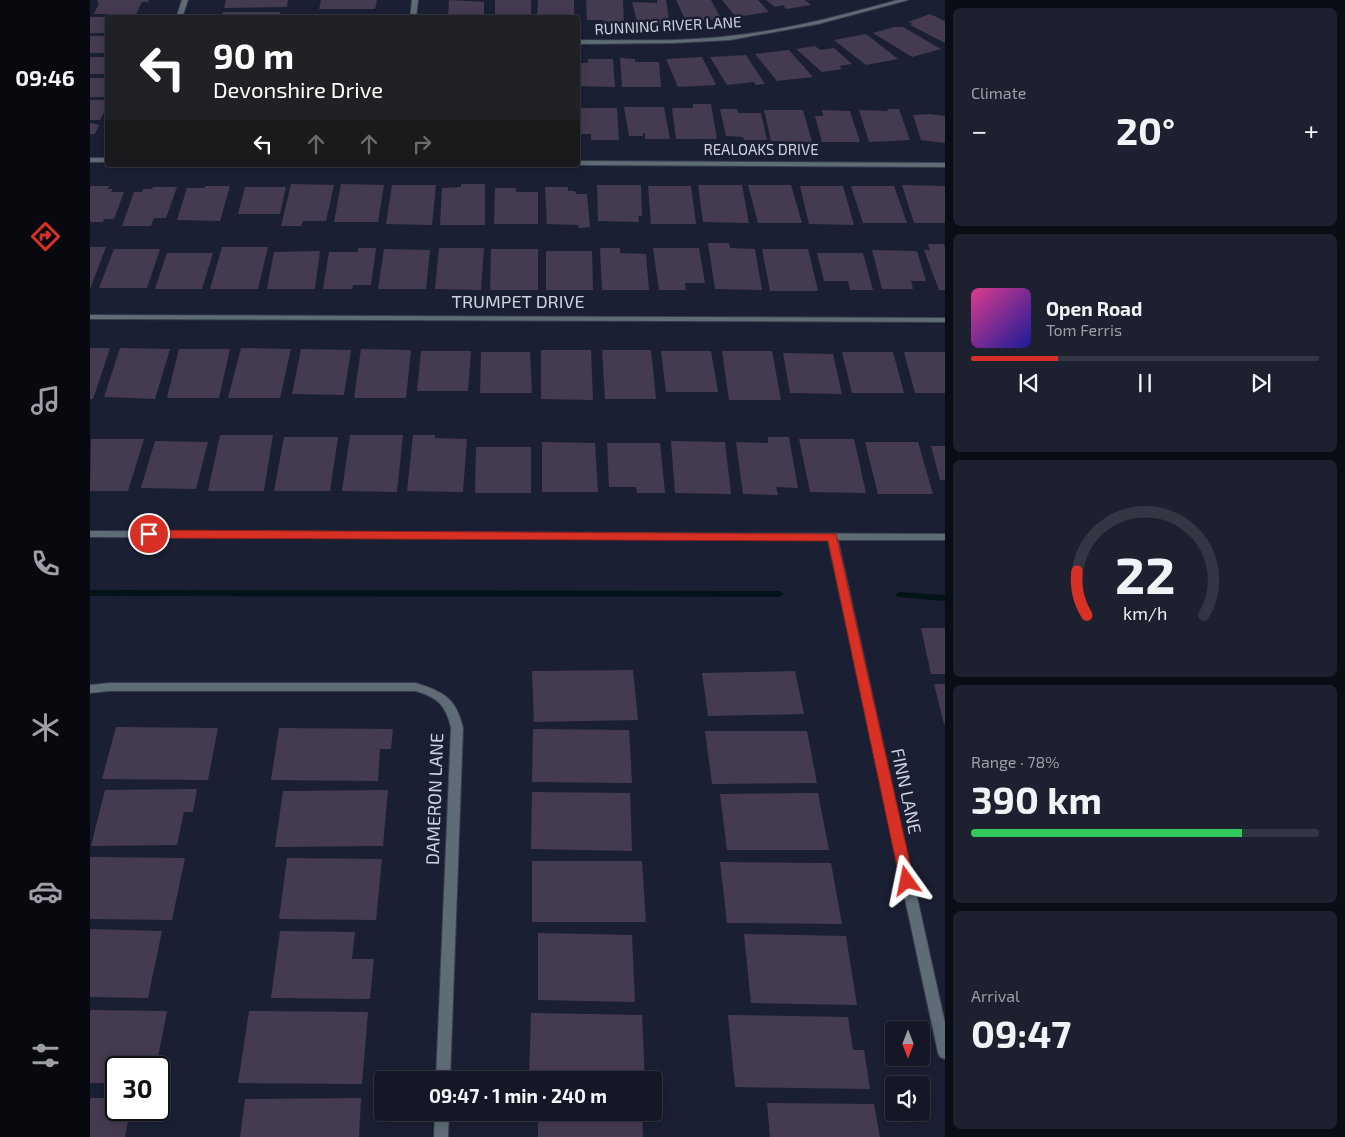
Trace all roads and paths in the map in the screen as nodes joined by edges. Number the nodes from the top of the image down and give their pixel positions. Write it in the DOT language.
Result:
graph roads {
  1 [pos="185,0"];
  2 [pos="415,0"];
  3 [pos="905,0"];
  4 [pos="179,15"];
  5 [pos="413,15"];
  6 [pos="580,42"];
  7 [pos="90,160"];
  8 [pos="105,160"];
  9 [pos="580,163"];
  10 [pos="945,165"];
  11 [pos="90,317"];
  12 [pos="945,320"];
  13 [pos="90,534"];
  14 [pos="832,537"];
  15 [pos="945,537"];
  16 [pos="90,690"];
  17 [pos="945,1053"];
  18 [pos="443,1071"];
  19 [pos="442,1121"];
  20 [pos="441,1137"];
  1 -- 4 [label="street"];
  2 -- 5 [label="street"];
  3 -- 6 [label="street, RUNNING RIVER LANE"];
  7 -- 8 [label="street"];
  9 -- 10 [label="street, REALOAKS DRIVE"];
  11 -- 12 [label="street, TRUMPET DRIVE"];
  13 -- 14 [label="street"];
  14 -- 15 [label="street"];
  14 -- 17 [label="street, FINN LANE"];
  16 -- 18 [label="street, DAMERON LANE"];
  19 -- 20 [label="street"];
}
